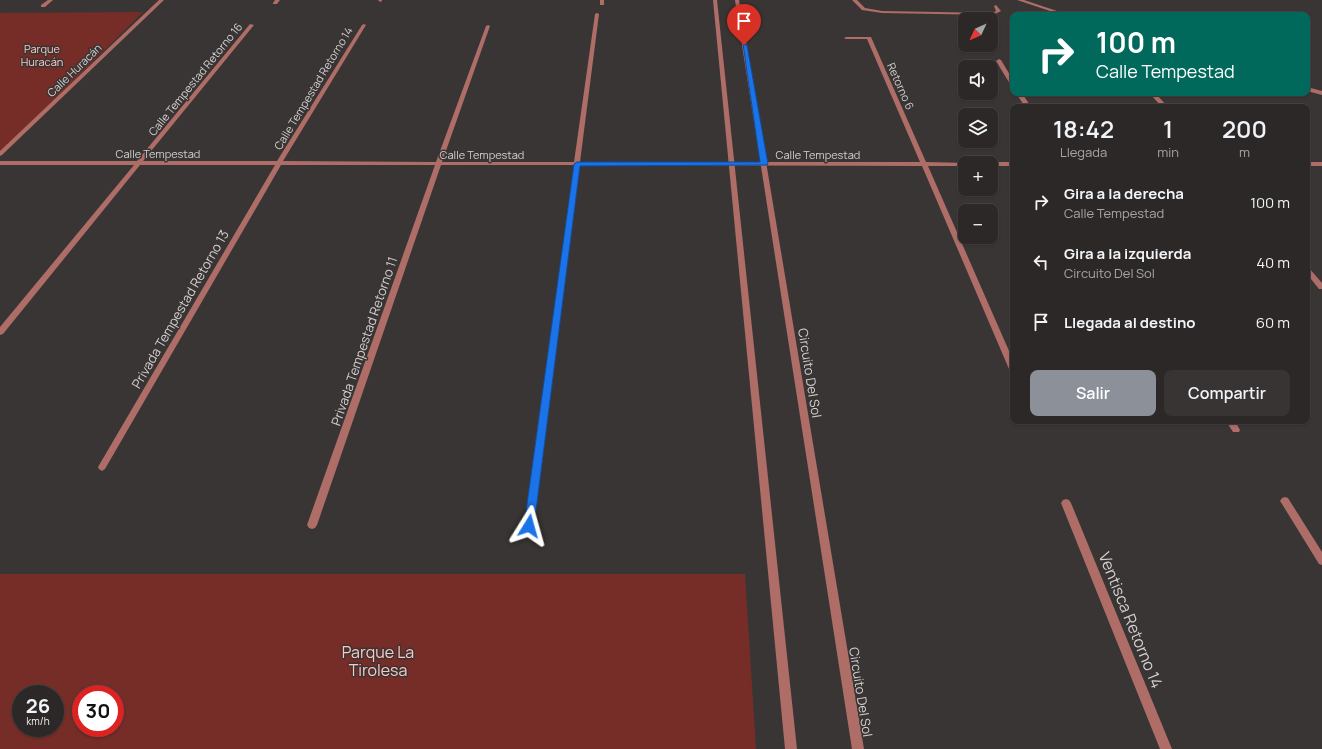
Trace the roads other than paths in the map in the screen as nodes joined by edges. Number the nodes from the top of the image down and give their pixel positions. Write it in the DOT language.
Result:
graph roads {
  1 [pos="51,0"];
  2 [pos="162,0"];
  3 [pos="715,0"];
  4 [pos="737,0"];
  5 [pos="854,0"];
  6 [pos="1019,0"];
  7 [pos="43,6"];
  8 [pos="996,6"];
  9 [pos="1058,12"];
  10 [pos="597,14"];
  11 [pos="252,25"];
  12 [pos="364,25"];
  13 [pos="488,26"];
  14 [pos="846,38"];
  15 [pos="998,61"];
  16 [pos="1010,79"];
  17 [pos="1310,90"];
  18 [pos="1322,93"];
  19 [pos="1155,96"];
  20 [pos="1161,104"];
  21 [pos="0,154"];
  22 [pos="0,163"];
  23 [pos="279,163"];
  24 [pos="139,164"];
  25 [pos="438,164"];
  26 [pos="577,164"];
  27 [pos="733,164"];
  28 [pos="764,164"];
  29 [pos="924,164"];
  30 [pos="958,164"];
  31 [pos="998,164"];
  32 [pos="1010,164"];
  33 [pos="1310,164"];
  34 [pos="1322,164"];
  35 [pos="1310,273"];
  36 [pos="1322,287"];
  37 [pos="0,332"];
  38 [pos="1010,362"];
  39 [pos="1232,424"];
  40 [pos="1236,430"];
  41 [pos="102,467"];
  42 [pos="1284,501"];
  43 [pos="1066,502"];
  44 [pos="312,526"];
  45 [pos="529,526"];
  46 [pos="1322,561"];
  47 [pos="791,749"];
  48 [pos="858,749"];
  49 [pos="1166,749"];
  1 -- 7 [label="street"];
  2 -- 21 [label="street, Calle Huracán"];
  3 -- 27 [label="street"];
  4 -- 28 [label="street, Circuito Del Sol"];
  5 -- 8 [label="street"];
  6 -- 9 [label="street"];
  10 -- 26 [label="street"];
  11 -- 24 [label="street, Calle Tempestad Retorno 16"];
  12 -- 23 [label="street, Calle Tempestad Retorno 14"];
  13 -- 25 [label="street, Privada Tempestad Retorno 11"];
  14 -- 29 [label="street, Retorno 6"];
  15 -- 16 [label="street"];
  17 -- 18 [label="street"];
  19 -- 20 [label="street"];
  22 -- 24 [label="street, Calle Tempestad"];
  23 -- 24 [label="street, Calle Tempestad"];
  23 -- 25 [label="street, Calle Tempestad"];
  23 -- 41 [label="street, Privada Tempestad Retorno 13"];
  24 -- 37 [label="street, Calle Tempestad Retorno 16"];
  25 -- 26 [label="street, Calle Tempestad"];
  25 -- 44 [label="street, Privada Tempestad Retorno 11"];
  26 -- 27 [label="street, Calle Tempestad"];
  26 -- 45 [label="street"];
  27 -- 28 [label="street, Calle Tempestad"];
  27 -- 47 [label="street"];
  28 -- 29 [label="street, Calle Tempestad"];
  28 -- 48 [label="street, Circuito Del Sol"];
  29 -- 30 [label="street, Calle Tempestad"];
  29 -- 38 [label="street"];
  31 -- 32 [label="street"];
  33 -- 34 [label="street"];
  35 -- 36 [label="street"];
  39 -- 40 [label="street"];
  42 -- 46 [label="street"];
  43 -- 49 [label="street, Ventisca Retorno 14"];
}
